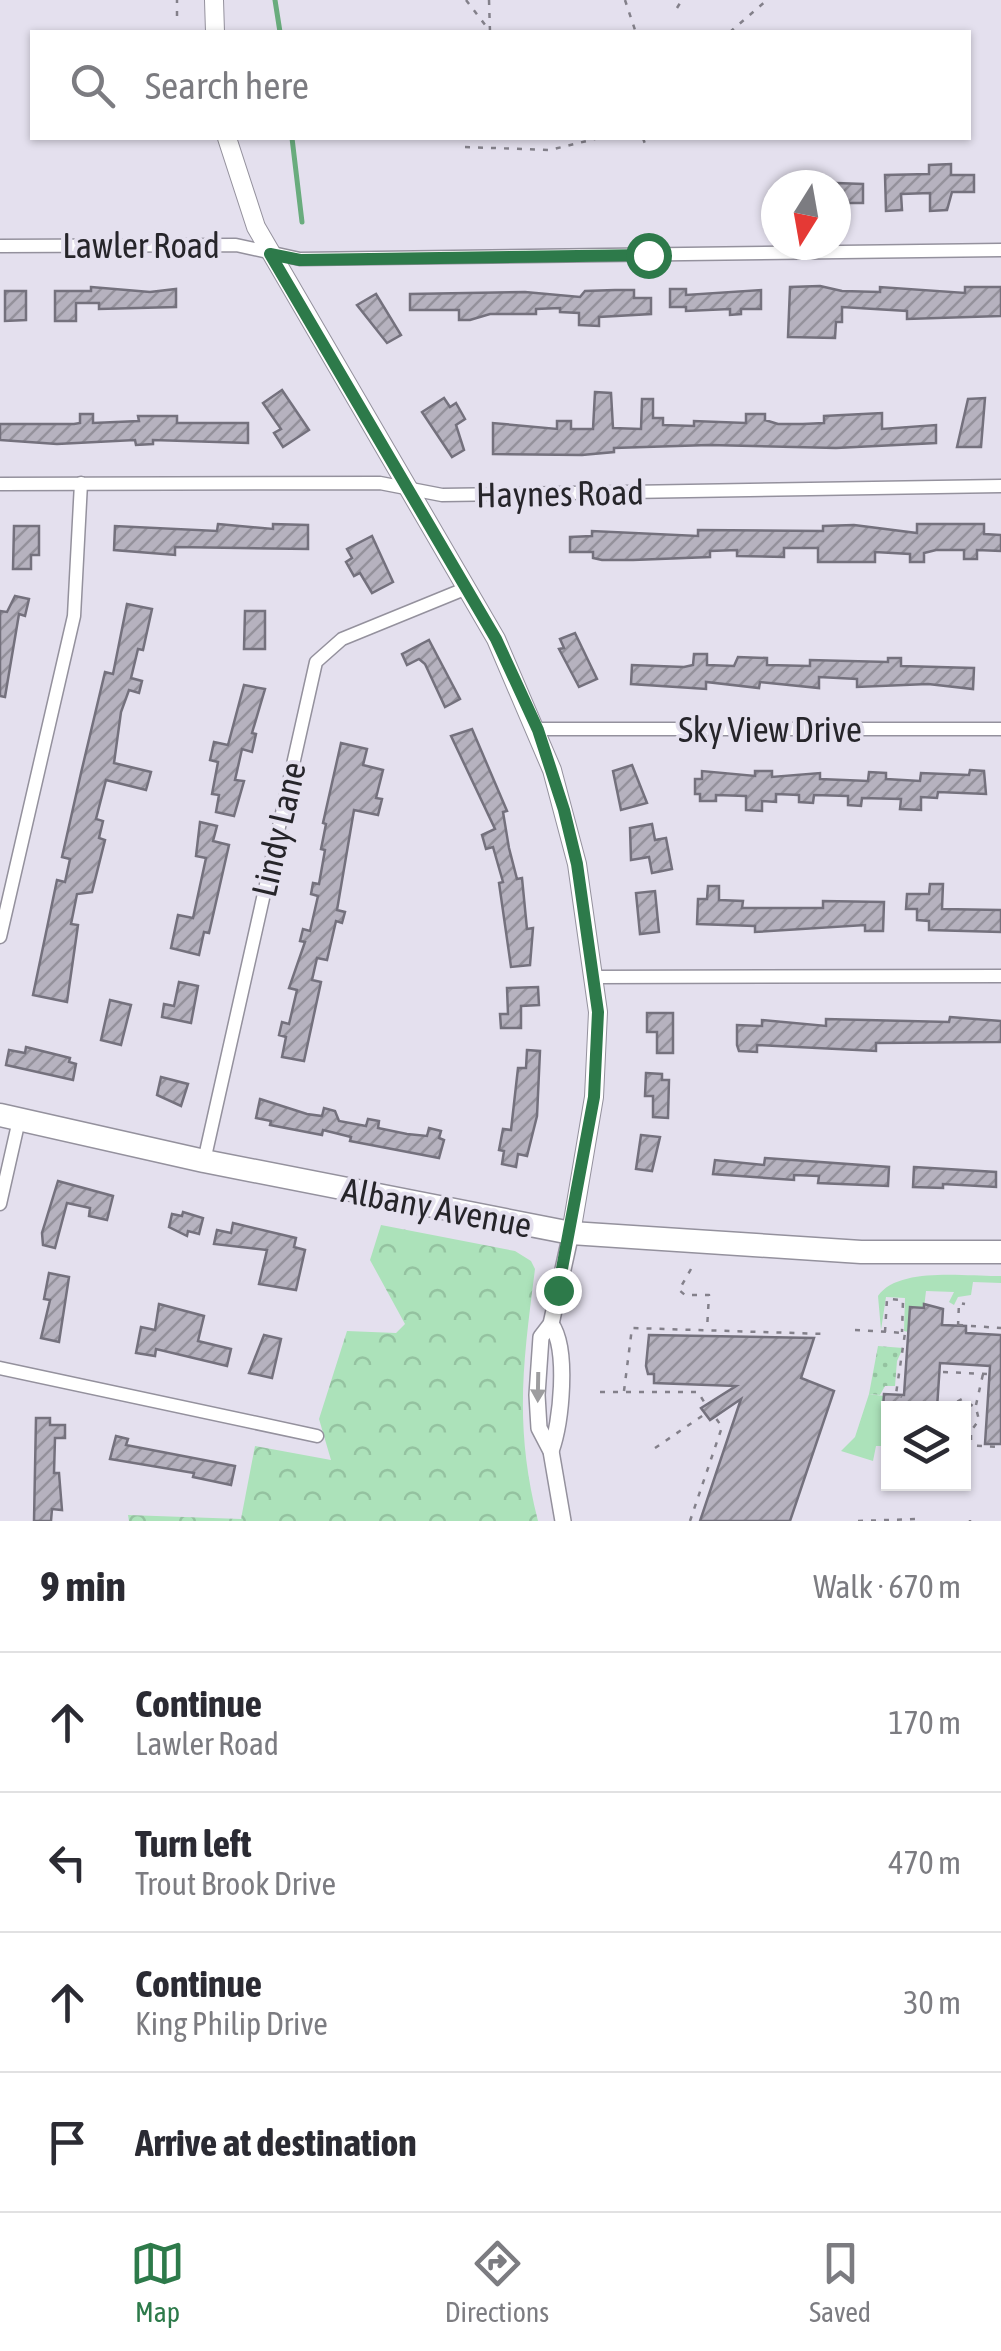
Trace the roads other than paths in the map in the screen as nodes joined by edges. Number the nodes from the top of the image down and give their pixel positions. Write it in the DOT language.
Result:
graph roads {
  1 [pos="214,0"];
  2 [pos="215,30"];
  3 [pos="228,140"];
  4 [pos="0,246"];
  5 [pos="1001,250"];
  6 [pos="270,254"];
  7 [pos="82,483"];
  8 [pos="0,484"];
  9 [pos="1001,486"];
  10 [pos="407,489"];
  11 [pos="466,588"];
  12 [pos="1001,729"];
  13 [pos="538,730"];
  14 [pos="0,936"];
  15 [pos="1001,976"];
  16 [pos="595,977"];
  17 [pos="10,1118"];
  18 [pos="204,1161"];
  19 [pos="0,1204"];
  20 [pos="571,1233"];
  21 [pos="1001,1252"];
  22 [pos="0,1368"];
  23 [pos="318,1436"];
  24 [pos="564,1521"];
  1 -- 2 [label="main road"];
  3 -- 6 [label="main road"];
  4 -- 6 [label="street, Lawler Road"];
  5 -- 6 [label="street, Lawler Road"];
  6 -- 10 [label="main road"];
  7 -- 8 [label="street, Haynes Road"];
  7 -- 10 [label="street, Haynes Road"];
  7 -- 14 [label="street"];
  9 -- 10 [label="street, Haynes Road"];
  10 -- 11 [label="main road"];
  11 -- 13 [label="main road"];
  11 -- 18 [label="street, Lindy Lane"];
  12 -- 13 [label="street, Sky View Drive"];
  13 -- 16 [label="main road"];
  15 -- 16 [label="street"];
  16 -- 20 [label="main road"];
  17 -- 18 [label="highway, Albany Avenue"];
  17 -- 19 [label="street"];
  18 -- 20 [label="highway, Albany Avenue"];
  20 -- 21 [label="highway, Albany Avenue"];
  20 -- 24 [label="street"];
  22 -- 23 [label="street"];
}
